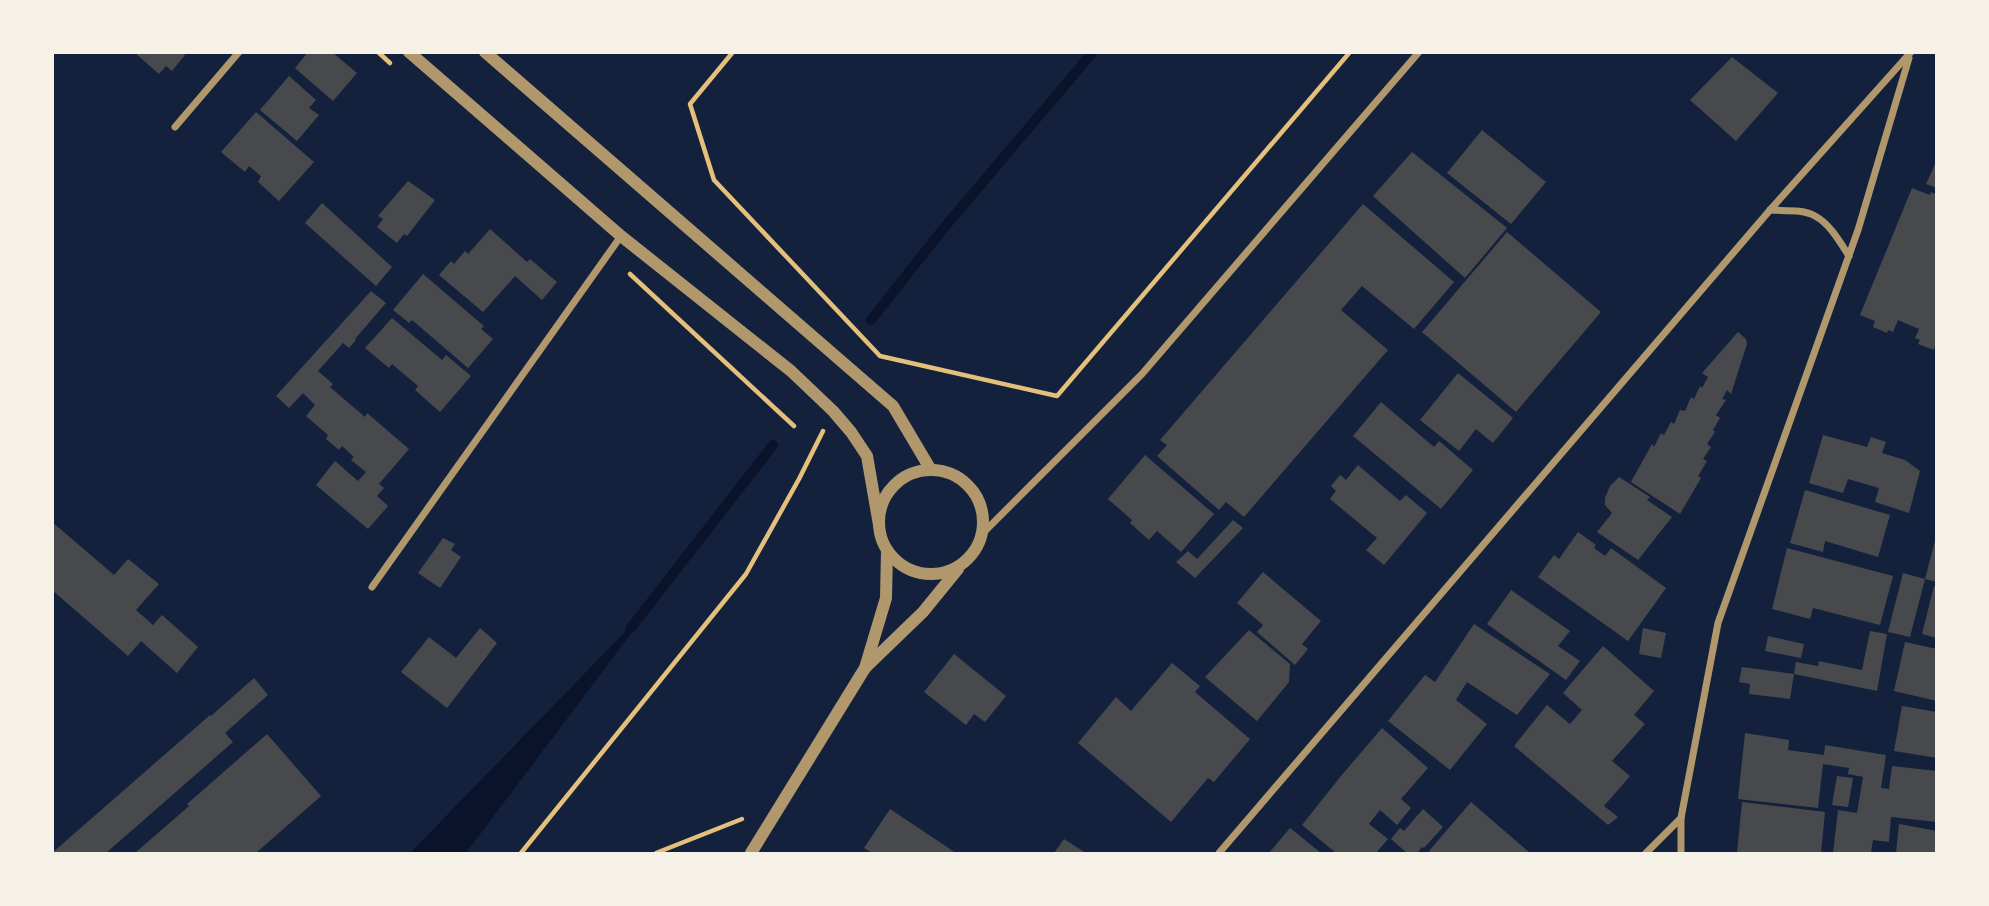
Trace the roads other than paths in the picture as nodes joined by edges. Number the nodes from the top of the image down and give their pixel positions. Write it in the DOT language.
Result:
graph roads {
  1 [pos="239,52"];
  2 [pos="409,52"];
  3 [pos="485,52"];
  4 [pos="1419,52"];
  5 [pos="1910,53"];
  6 [pos="175,127"];
  7 [pos="1770,210"];
  8 [pos="621,236"];
  9 [pos="1849,256"];
  10 [pos="931,470"];
  11 [pos="879,525"];
  12 [pos="982,534"];
  13 [pos="887,550"];
  14 [pos="960,566"];
  15 [pos="372,587"];
  16 [pos="865,668"];
  17 [pos="1681,818"];
  18 [pos="751,853"];
  19 [pos="1219,853"];
  20 [pos="1646,853"];
  21 [pos="1681,853"];
  1 -- 6 [label="street"];
  2 -- 8 [label="street"];
  3 -- 10 [label="street"];
  4 -- 12 [label="street"];
  5 -- 7 [label="street"];
  5 -- 9 [label="street"];
  7 -- 9 [label="street"];
  7 -- 19 [label="street"];
  8 -- 11 [label="street"];
  8 -- 15 [label="street"];
  9 -- 17 [label="street"];
  10 -- 11 [label="street"];
  10 -- 12 [label="street"];
  11 -- 13 [label="street"];
  12 -- 14 [label="street"];
  13 -- 14 [label="street"];
  13 -- 16 [label="street"];
  14 -- 16 [label="street"];
  16 -- 18 [label="street"];
  17 -- 20 [label="street"];
  17 -- 21 [label="street"];
}
